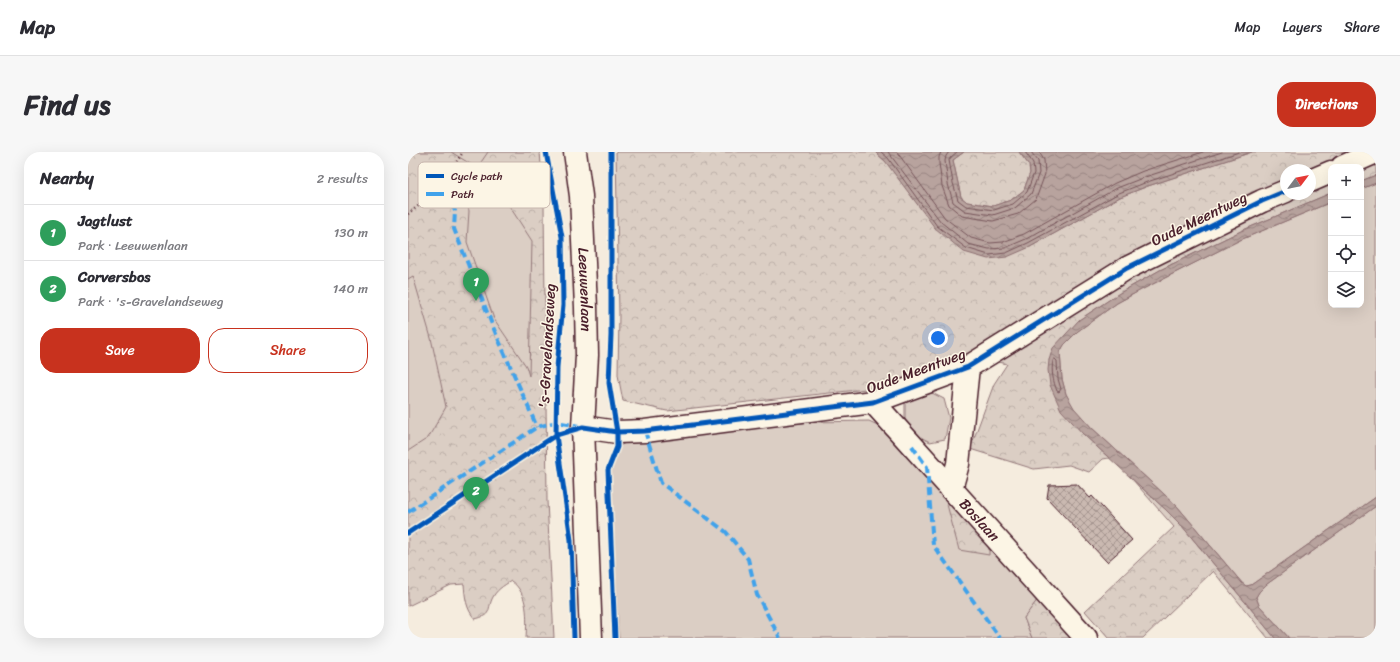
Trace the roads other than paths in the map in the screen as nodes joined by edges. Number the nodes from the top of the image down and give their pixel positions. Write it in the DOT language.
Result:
graph roads {
  1 [pos="575,152"];
  2 [pos="1376,152"];
  3 [pos="1349,164"];
  4 [pos="1328,173"];
  5 [pos="1316,178"];
  6 [pos="1280,194"];
  7 [pos="968,367"];
  8 [pos="873,402"];
  9 [pos="583,427"];
  10 [pos="951,489"];
  11 [pos="591,638"];
  12 [pos="1086,638"];
  1 -- 9 [label="street, Leeuwenlaan"];
  2 -- 3 [label="street"];
  4 -- 5 [label="street"];
  6 -- 7 [label="street, Oude Meentweg"];
  7 -- 8 [label="street, Oude Meentweg"];
  7 -- 10 [label="street, Oude Meentweg"];
  8 -- 9 [label="street, Oude Meentweg"];
  8 -- 10 [label="street, Boslaan"];
  9 -- 11 [label="street"];
  10 -- 12 [label="street, Boslaan"];
}
